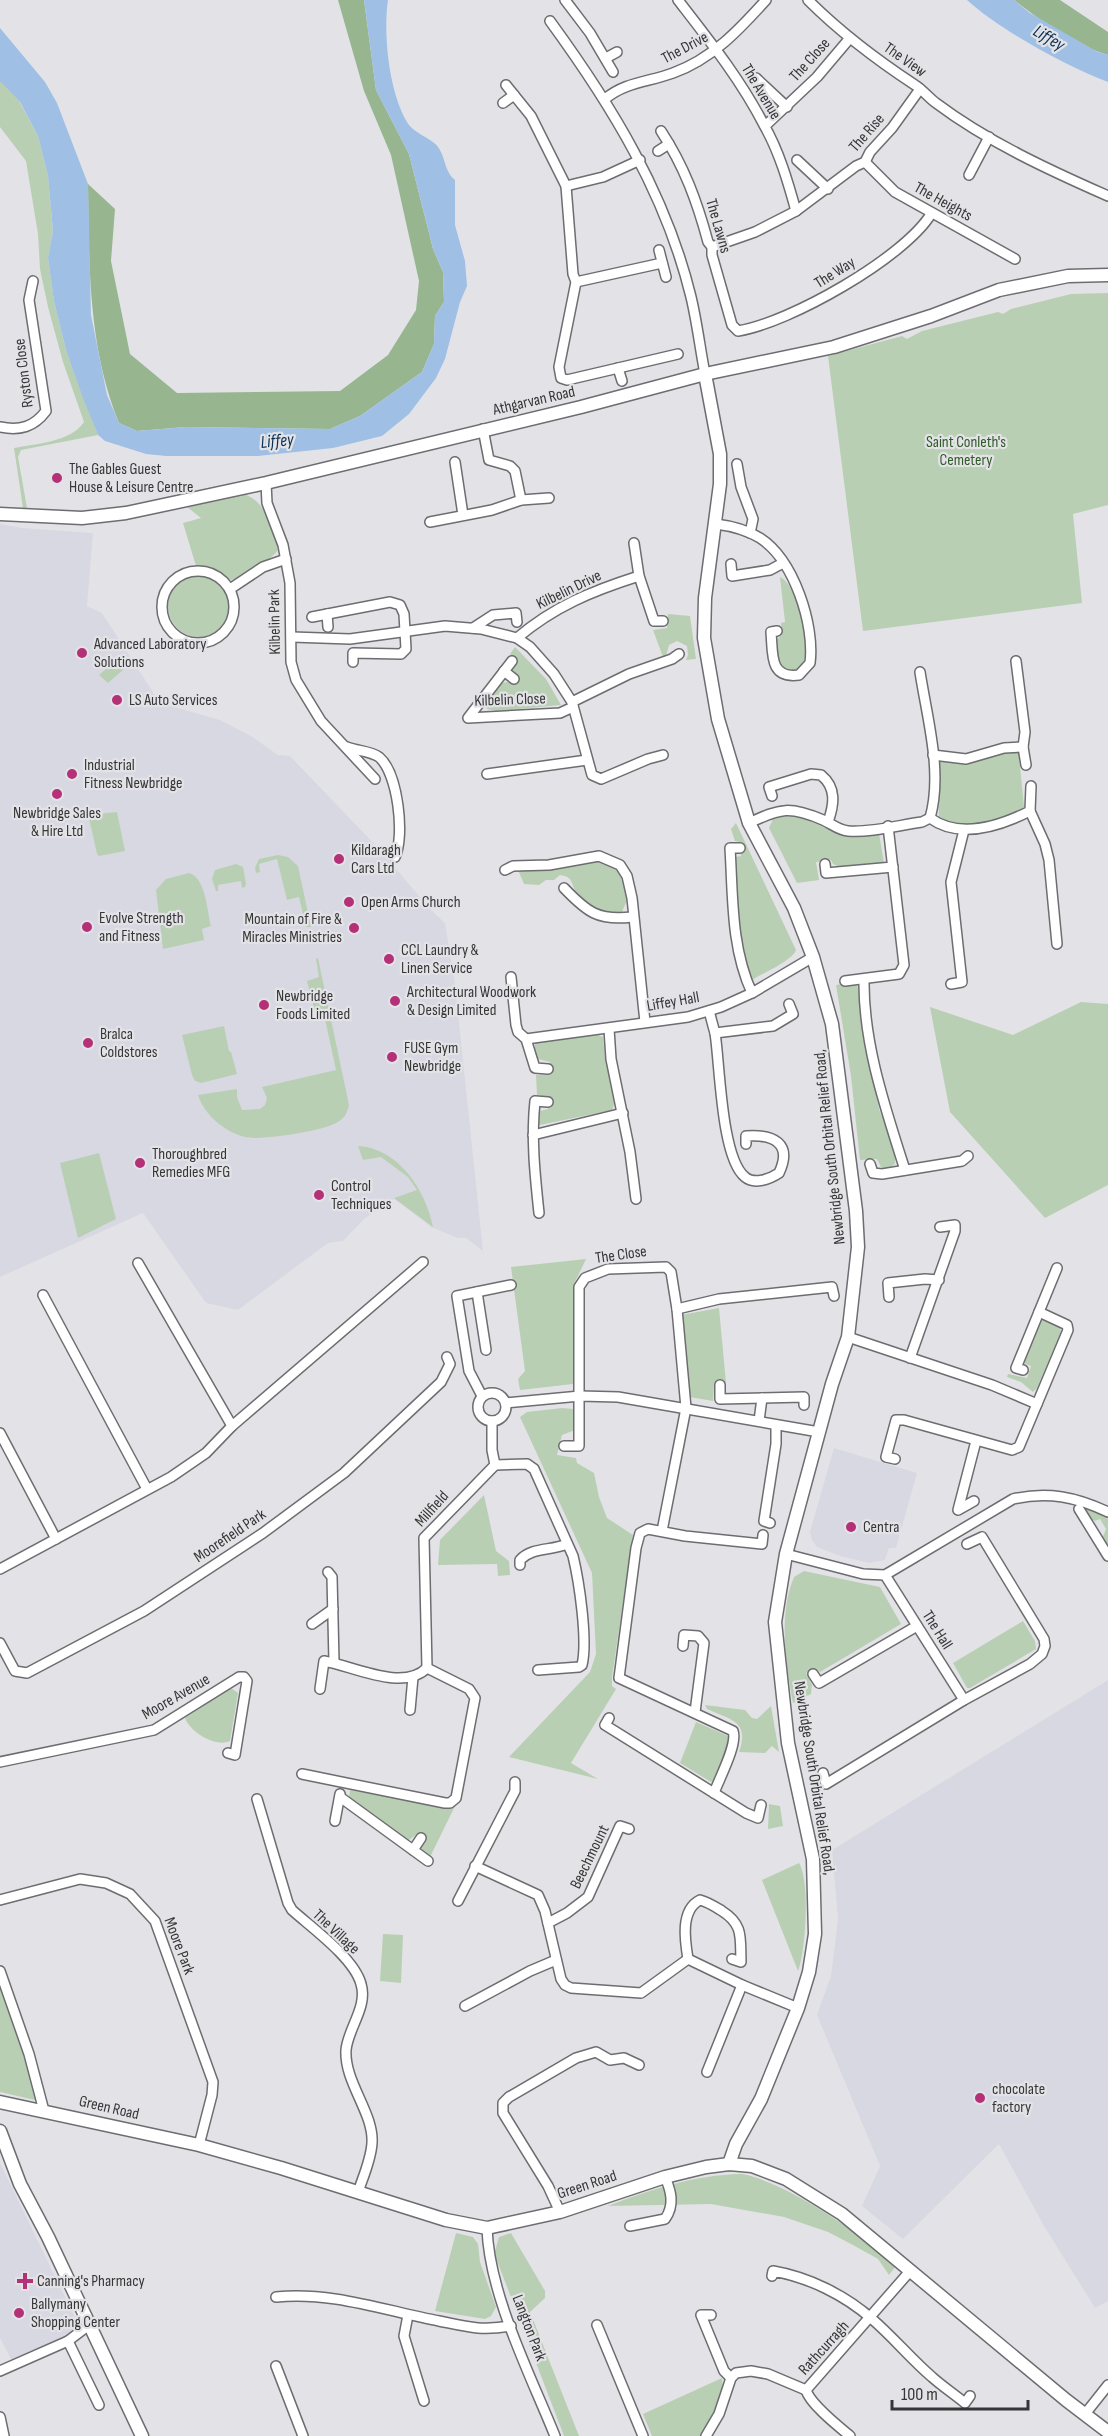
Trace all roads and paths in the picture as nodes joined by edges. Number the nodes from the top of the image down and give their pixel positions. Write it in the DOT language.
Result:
graph roads {
  1 [pos="565,0"];
  2 [pos="678,0"];
  3 [pos="766,0"];
  4 [pos="808,0"];
  5 [pos="817,4"];
  6 [pos="550,21"];
  7 [pos="850,38"];
  8 [pos="716,50"];
  9 [pos="617,52"];
  10 [pos="606,58"];
  11 [pos="613,72"];
  12 [pos="756,78"];
  13 [pos="506,85"];
  14 [pos="920,88"];
  15 [pos="514,95"];
  16 [pos="605,99"];
  17 [pos="503,103"];
  18 [pos="787,107"];
  19 [pos="765,126"];
  20 [pos="661,131"];
  21 [pos="989,137"];
  22 [pos="669,144"];
  23 [pos="658,151"];
  24 [pos="640,160"];
  25 [pos="797,160"];
  26 [pos="865,162"];
  27 [pos="969,175"];
  28 [pos="566,186"];
  29 [pos="828,189"];
  30 [pos="1108,196"];
  31 [pos="796,211"];
  32 [pos="931,214"];
  33 [pos="712,248"];
  34 [pos="995,248"];
  35 [pos="659,250"];
  36 [pos="989,258"];
  37 [pos="1015,259"];
  38 [pos="662,263"];
  39 [pos="1108,275"];
  40 [pos="666,277"];
  41 [pos="33,281"];
  42 [pos="576,282"];
  43 [pos="738,331"];
  44 [pos="678,354"];
  45 [pos="618,368"];
  46 [pos="705,374"];
  47 [pos="622,381"];
  48 [pos="0,427"];
  49 [pos="483,429"];
  50 [pos="737,464"];
  51 [pos="458,466"];
  52 [pos="266,483"];
  53 [pos="549,498"];
  54 [pos="520,500"];
  55 [pos="0,514"];
  56 [pos="463,515"];
  57 [pos="430,522"];
  58 [pos="716,524"];
  59 [pos="750,533"];
  60 [pos="634,543"];
  61 [pos="286,559"];
  62 [pos="783,563"];
  63 [pos="730,564"];
  64 [pos="639,576"];
  65 [pos="230,589"];
  66 [pos="327,614"];
  67 [pos="312,617"];
  68 [pos="663,621"];
  69 [pos="517,622"];
  70 [pos="328,627"];
  71 [pos="473,628"];
  72 [pos="404,631"];
  73 [pos="777,631"];
  74 [pos="292,637"];
  75 [pos="517,638"];
  76 [pos="679,654"];
  77 [pos="512,661"];
  78 [pos="1016,661"];
  79 [pos="353,662"];
  80 [pos="504,671"];
  81 [pos="920,672"];
  82 [pos="514,679"];
  83 [pos="573,704"];
  84 [pos="345,747"];
  85 [pos="1023,747"];
  86 [pos="663,755"];
  87 [pos="933,756"];
  88 [pos="587,760"];
  89 [pos="1026,765"];
  90 [pos="487,774"];
  91 [pos="375,779"];
  92 [pos="1031,786"];
  93 [pos="772,796"];
  94 [pos="1030,811"];
  95 [pos="930,818"];
  96 [pos="828,822"];
  97 [pos="749,823"];
  98 [pos="888,826"];
  99 [pos="964,830"];
  100 [pos="740,848"];
  101 [pos="395,857"];
  102 [pos="825,864"];
  103 [pos="893,867"];
  104 [pos="505,870"];
  105 [pos="564,888"];
  106 [pos="632,917"];
  107 [pos="1057,944"];
  108 [pos="813,957"];
  109 [pos="511,977"];
  110 [pos="864,979"];
  111 [pos="845,981"];
  112 [pos="951,984"];
  113 [pos="752,993"];
  114 [pos="789,1004"];
  115 [pos="709,1011"];
  116 [pos="645,1022"];
  117 [pos="609,1029"];
  118 [pos="715,1033"];
  119 [pos="526,1039"];
  120 [pos="548,1069"];
  121 [pos="548,1102"];
  122 [pos="623,1113"];
  123 [pos="533,1135"];
  124 [pos="746,1144"];
  125 [pos="968,1156"];
  126 [pos="870,1164"];
  127 [pos="905,1170"];
  128 [pos="636,1200"];
  129 [pos="539,1213"];
  130 [pos="940,1227"];
  131 [pos="423,1262"];
  132 [pos="138,1263"];
  133 [pos="1057,1268"];
  134 [pos="939,1280"];
  135 [pos="511,1285"];
  136 [pos="477,1292"];
  137 [pos="43,1295"];
  138 [pos="834,1296"];
  139 [pos="889,1297"];
  140 [pos="677,1309"];
  141 [pos="1039,1312"];
  142 [pos="848,1337"];
  143 [pos="486,1350"];
  144 [pos="447,1357"];
  145 [pos="910,1358"];
  146 [pos="1023,1371"];
  147 [pos="720,1385"];
  148 [pos="483,1396"];
  149 [pos="580,1396"];
  150 [pos="762,1398"];
  151 [pos="506,1403"];
  152 [pos="1037,1404"];
  153 [pos="804,1405"];
  154 [pos="686,1408"];
  155 [pos="492,1421"];
  156 [pos="759,1421"];
  157 [pos="232,1426"];
  158 [pos="776,1426"];
  159 [pos="819,1432"];
  160 [pos="0,1433"];
  161 [pos="976,1441"];
  162 [pos="564,1446"];
  163 [pos="895,1460"];
  164 [pos="495,1465"];
  165 [pos="147,1489"];
  166 [pos="1108,1500"];
  167 [pos="974,1501"];
  168 [pos="1079,1509"];
  169 [pos="1105,1511"];
  170 [pos="770,1523"];
  171 [pos="662,1531"];
  172 [pos="763,1535"];
  173 [pos="56,1539"];
  174 [pos="567,1544"];
  175 [pos="967,1544"];
  176 [pos="786,1554"];
  177 [pos="1108,1556"];
  178 [pos="520,1565"];
  179 [pos="0,1569"];
  180 [pos="328,1572"];
  181 [pos="885,1575"];
  182 [pos="333,1609"];
  183 [pos="312,1624"];
  184 [pos="917,1626"];
  185 [pos="0,1643"];
  186 [pos="683,1646"];
  187 [pos="334,1662"];
  188 [pos="427,1668"];
  189 [pos="538,1670"];
  190 [pos="813,1674"];
  191 [pos="413,1677"];
  192 [pos="320,1689"];
  193 [pos="964,1700"];
  194 [pos="410,1710"];
  195 [pos="695,1712"];
  196 [pos="609,1718"];
  197 [pos="232,1757"];
  198 [pos="0,1762"];
  199 [pos="823,1773"];
  200 [pos="302,1774"];
  201 [pos="515,1782"];
  202 [pos="343,1783"];
  203 [pos="714,1793"];
  204 [pos="340,1797"];
  205 [pos="256,1799"];
  206 [pos="761,1805"];
  207 [pos="335,1821"];
  208 [pos="629,1829"];
  209 [pos="421,1838"];
  210 [pos="413,1850"];
  211 [pos="428,1861"];
  212 [pos="476,1866"];
  213 [pos="0,1900"];
  214 [pos="458,1901"];
  215 [pos="548,1923"];
  216 [pos="688,1959"];
  217 [pos="732,1959"];
  218 [pos="556,1960"];
  219 [pos="0,1971"];
  220 [pos="742,1985"];
  221 [pos="468,2001"];
  222 [pos="798,2008"];
  223 [pos="639,2065"];
  224 [pos="707,2072"];
  225 [pos="0,2102"];
  226 [pos="44,2110"];
  227 [pos="0,2131"];
  228 [pos="199,2145"];
  229 [pos="729,2164"];
  230 [pos="665,2176"];
  231 [pos="358,2192"];
  232 [pos="560,2212"];
  233 [pos="630,2226"];
  234 [pos="487,2228"];
  235 [pos="911,2271"];
  236 [pos="772,2276"];
  237 [pos="276,2297"];
  238 [pos="408,2315"];
  239 [pos="711,2315"];
  240 [pos="872,2318"];
  241 [pos="89,2325"];
  242 [pos="597,2325"];
  243 [pos="511,2326"];
  244 [pos="68,2341"];
  245 [pos="276,2366"];
  246 [pos="0,2371"];
  247 [pos="731,2378"];
  248 [pos="1108,2385"];
  249 [pos="806,2390"];
  250 [pos="424,2401"];
  251 [pos="965,2402"];
  252 [pos="99,2405"];
  253 [pos="1085,2414"];
  254 [pos="0,2418"];
  255 [pos="1108,2432"];
  256 [pos="844,2434"];
  257 [pos="4,2436"];
  258 [pos="141,2436"];
  259 [pos="303,2436"];
  260 [pos="555,2436"];
  261 [pos="643,2436"];
  262 [pos="706,2436"];
  1 -- 10 [label="street"];
  2 -- 8 [label="street, The Avenue"];
  3 -- 8 [label="street, The Drive"];
  4 -- 5 [label="street, The View"];
  5 -- 7 [label="street, The View"];
  6 -- 16 [label="street"];
  7 -- 14 [label="street, The View"];
  7 -- 18 [label="street, The Close"];
  8 -- 16 [label="street, The Drive"];
  8 -- 19 [label="street, The Avenue"];
  9 -- 10 [label="street"];
  10 -- 11 [label="street"];
  12 -- 18 [label="street"];
  13 -- 15 [label="street"];
  14 -- 21 [label="street, The View"];
  14 -- 26 [label="street, The Rise"];
  15 -- 17 [label="street"];
  15 -- 28 [label="street"];
  16 -- 24 [label="street"];
  18 -- 19 [label="street, The Close"];
  19 -- 31 [label="street, The Avenue"];
  20 -- 22 [label="street, The Lawns"];
  21 -- 27 [label="street"];
  21 -- 30 [label="street, The View"];
  22 -- 23 [label="street"];
  22 -- 33 [label="street, The Lawns"];
  24 -- 28 [label="street"];
  24 -- 46 [label="street"];
  25 -- 29 [label="street"];
  26 -- 29 [label="street, The Rise"];
  26 -- 32 [label="street, The Heights"];
  28 -- 42 [label="street"];
  29 -- 31 [label="street, The Rise"];
  31 -- 33 [label="street, The Rise"];
  32 -- 34 [label="street, The Heights"];
  32 -- 43 [label="street, The Way"];
  33 -- 43 [label="street, The Lawns"];
  34 -- 36 [label="street"];
  34 -- 37 [label="street, The Heights"];
  35 -- 38 [label="street"];
  38 -- 40 [label="street"];
  38 -- 42 [label="street"];
  39 -- 46 [label="street, Athgarvan Road"];
  41 -- 48 [label="street, Ryston Close"];
  42 -- 45 [label="street"];
  44 -- 45 [label="street"];
  45 -- 47 [label="street"];
  46 -- 49 [label="street, Athgarvan Road"];
  46 -- 58 [label="street, Newbridge South Orbital Relief Road,"];
  49 -- 52 [label="street, Athgarvan Road"];
  49 -- 54 [label="street"];
  50 -- 59 [label="street"];
  51 -- 56 [label="street"];
  52 -- 55 [label="street, Athgarvan Road"];
  52 -- 61 [label="street, Kilbelin Park"];
  53 -- 54 [label="street"];
  54 -- 56 [label="street"];
  56 -- 57 [label="street"];
  58 -- 59 [label="street"];
  58 -- 97 [label="street, Newbridge South Orbital Relief Road,"];
  59 -- 62 [label="street"];
  60 -- 64 [label="street"];
  61 -- 65 [label="street"];
  61 -- 74 [label="street, Kilbelin Park"];
  62 -- 63 [label="street"];
  62 -- 73 [label="street"];
  64 -- 68 [label="street"];
  64 -- 75 [label="street, Kilbelin Drive"];
  65 -- 65 [label="street"];
  66 -- 67 [label="street"];
  66 -- 70 [label="street"];
  66 -- 72 [label="street"];
  69 -- 71 [label="street"];
  71 -- 72 [label="street"];
  71 -- 75 [label="street"];
  72 -- 74 [label="street"];
  72 -- 79 [label="street"];
  74 -- 84 [label="street, Kilbelin Park"];
  75 -- 83 [label="street"];
  76 -- 83 [label="street"];
  77 -- 80 [label="street, Kilbelin Close"];
  78 -- 85 [label="street"];
  80 -- 82 [label="street, Kilbelin Close"];
  80 -- 83 [label="street, Kilbelin Close"];
  81 -- 87 [label="street"];
  83 -- 88 [label="street"];
  84 -- 91 [label="street, Kilbelin Park"];
  84 -- 101 [label="street"];
  85 -- 87 [label="street"];
  85 -- 89 [label="street"];
  86 -- 88 [label="street"];
  87 -- 95 [label="street"];
  88 -- 90 [label="street"];
  92 -- 94 [label="street"];
  93 -- 96 [label="street"];
  94 -- 99 [label="street"];
  94 -- 107 [label="street"];
  95 -- 98 [label="street"];
  95 -- 99 [label="street"];
  96 -- 97 [label="street"];
  96 -- 98 [label="street"];
  97 -- 108 [label="street, Newbridge South Orbital Relief Road,"];
  98 -- 103 [label="street"];
  99 -- 112 [label="street"];
  100 -- 113 [label="street"];
  102 -- 103 [label="street"];
  103 -- 110 [label="street"];
  104 -- 106 [label="street"];
  105 -- 106 [label="street"];
  106 -- 116 [label="street"];
  108 -- 113 [label="street, Liffey Hall"];
  108 -- 142 [label="street, Newbridge South Orbital Relief Road,"];
  109 -- 119 [label="street"];
  110 -- 111 [label="street"];
  110 -- 127 [label="street"];
  113 -- 115 [label="street, Liffey Hall"];
  114 -- 118 [label="street"];
  115 -- 116 [label="street, Liffey Hall"];
  115 -- 118 [label="street"];
  116 -- 117 [label="street, Liffey Hall"];
  117 -- 119 [label="street, Liffey Hall"];
  117 -- 122 [label="street"];
  118 -- 124 [label="street"];
  119 -- 120 [label="street"];
  121 -- 123 [label="street"];
  122 -- 123 [label="street"];
  122 -- 128 [label="street"];
  123 -- 129 [label="street"];
  125 -- 127 [label="street"];
  126 -- 127 [label="street"];
  130 -- 134 [label="street"];
  131 -- 157 [label="street"];
  132 -- 157 [label="street"];
  133 -- 141 [label="street"];
  134 -- 139 [label="street"];
  134 -- 145 [label="street"];
  135 -- 136 [label="street"];
  136 -- 143 [label="street"];
  136 -- 148 [label="street"];
  137 -- 165 [label="street"];
  138 -- 140 [label="street"];
  140 -- 149 [label="street, The Close"];
  140 -- 154 [label="street, The Close"];
  141 -- 146 [label="street"];
  141 -- 152 [label="street"];
  142 -- 145 [label="street"];
  142 -- 159 [label="street, Newbridge South Orbital Relief Road,"];
  144 -- 185 [label="street, Moorefield Park"];
  145 -- 152 [label="street"];
  147 -- 150 [label="street"];
  148 -- 151 [label="street"];
  148 -- 155 [label="street"];
  149 -- 151 [label="street"];
  149 -- 154 [label="street"];
  149 -- 162 [label="street, The Close"];
  150 -- 153 [label="street"];
  150 -- 156 [label="street"];
  151 -- 155 [label="street"];
  152 -- 161 [label="street"];
  154 -- 156 [label="street"];
  154 -- 171 [label="street, The Close"];
  155 -- 164 [label="street"];
  156 -- 158 [label="street"];
  157 -- 165 [label="street"];
  158 -- 159 [label="street"];
  158 -- 170 [label="street"];
  159 -- 176 [label="street, Newbridge South Orbital Relief Road,"];
  160 -- 173 [label="street"];
  161 -- 163 [label="street"];
  161 -- 167 [label="street"];
  164 -- 174 [label="street"];
  164 -- 188 [label="street, Millfield"];
  165 -- 173 [label="street"];
  166 -- 169 [label="street"];
  168 -- 177 [label="street"];
  169 -- 181 [label="street"];
  171 -- 172 [label="street"];
  171 -- 195 [label="street"];
  173 -- 179 [label="street"];
  174 -- 178 [label="street"];
  174 -- 189 [label="street"];
  175 -- 193 [label="street"];
  176 -- 181 [label="street"];
  176 -- 222 [label="street, Newbridge South Orbital Relief Road,"];
  180 -- 182 [label="street"];
  181 -- 184 [label="street, The Hall"];
  182 -- 183 [label="street"];
  182 -- 187 [label="street"];
  184 -- 190 [label="street"];
  184 -- 193 [label="street, The Hall"];
  186 -- 195 [label="street"];
  187 -- 191 [label="street"];
  187 -- 192 [label="street"];
  188 -- 191 [label="street"];
  188 -- 202 [label="street"];
  191 -- 194 [label="street"];
  193 -- 199 [label="street"];
  195 -- 203 [label="street"];
  196 -- 203 [label="street"];
  197 -- 198 [label="street, Moore Avenue"];
  200 -- 202 [label="street"];
  201 -- 212 [label="street"];
  202 -- 204 [label="street"];
  203 -- 206 [label="street"];
  204 -- 207 [label="street"];
  204 -- 210 [label="street"];
  205 -- 231 [label="street, The Village"];
  208 -- 215 [label="street, Beechmount"];
  209 -- 210 [label="street"];
  210 -- 211 [label="street"];
  212 -- 214 [label="street"];
  212 -- 215 [label="street"];
  213 -- 228 [label="street, Moore Park"];
  215 -- 218 [label="street"];
  216 -- 217 [label="street"];
  216 -- 218 [label="street"];
  216 -- 220 [label="street"];
  218 -- 221 [label="street"];
  219 -- 226 [label="street"];
  220 -- 222 [label="street"];
  220 -- 224 [label="street"];
  222 -- 229 [label="street, Newbridge South Orbital Relief Road,"];
  223 -- 232 [label="street"];
  225 -- 226 [label="street, Green Road"];
  226 -- 228 [label="street, Green Road"];
  227 -- 241 [label="street"];
  228 -- 231 [label="street, Green Road"];
  229 -- 230 [label="street, Green Road"];
  229 -- 235 [label="street, Green Road"];
  230 -- 232 [label="street, Green Road"];
  230 -- 233 [label="street"];
  231 -- 234 [label="street, Green Road"];
  232 -- 234 [label="street, Green Road"];
  234 -- 243 [label="street, Langton Park"];
  235 -- 240 [label="street, Rathcurragh"];
  235 -- 253 [label="street, Green Road"];
  236 -- 240 [label="street"];
  237 -- 238 [label="street"];
  238 -- 243 [label="street"];
  238 -- 250 [label="street"];
  239 -- 247 [label="street"];
  240 -- 249 [label="street, Rathcurragh"];
  240 -- 251 [label="street"];
  241 -- 244 [label="street"];
  241 -- 258 [label="street"];
  242 -- 261 [label="street"];
  243 -- 260 [label="street, Langton Park"];
  244 -- 246 [label="street"];
  244 -- 252 [label="street"];
  245 -- 259 [label="street"];
  247 -- 249 [label="street, Rathcurragh"];
  247 -- 262 [label="street"];
  248 -- 253 [label="street"];
  249 -- 256 [label="street"];
  253 -- 255 [label="street, Green Road"];
  254 -- 257 [label="street"];
}
